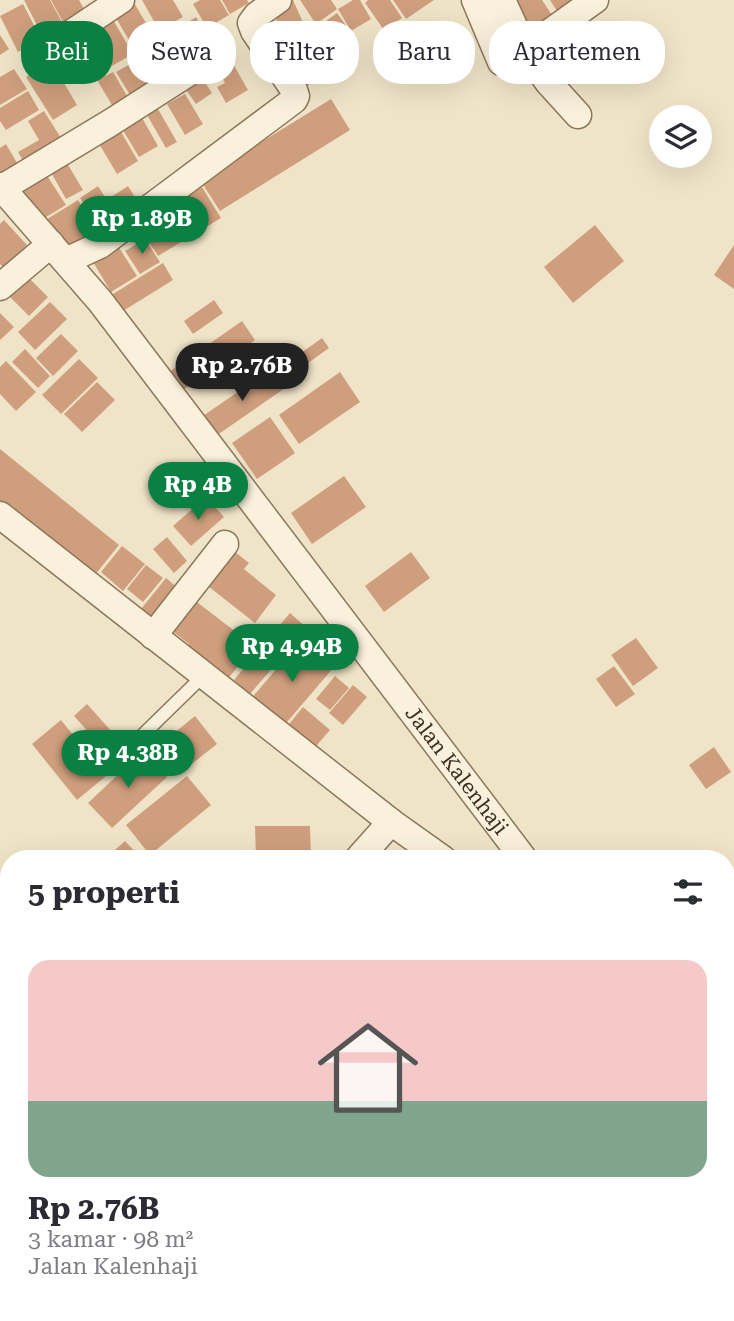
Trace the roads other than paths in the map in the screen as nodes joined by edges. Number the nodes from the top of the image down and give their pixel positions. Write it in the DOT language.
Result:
graph roads {
  1 [pos="121,0"];
  2 [pos="278,0"];
  3 [pos="475,0"];
  4 [pos="502,0"];
  5 [pos="595,0"];
  6 [pos="90,21"];
  7 [pos="511,21"];
  8 [pos="565,21"];
  9 [pos="489,33"];
  10 [pos="170,84"];
  11 [pos="550,84"];
  12 [pos="578,115"];
  13 [pos="1,187"];
  14 [pos="58,252"];
  15 [pos="0,287"];
  16 [pos="0,515"];
  17 [pos="225,544"];
  18 [pos="153,636"];
  19 [pos="204,675"];
  20 [pos="120,757"];
  21 [pos="391,822"];
  22 [pos="366,850"];
  23 [pos="430,850"];
  24 [pos="517,850"];
  1 -- 6 [label="street"];
  2 -- 14 [label="street"];
  3 -- 9 [label="street"];
  4 -- 7 [label="street"];
  5 -- 8 [label="street"];
  10 -- 13 [label="street"];
  11 -- 12 [label="street"];
  13 -- 14 [label="street, Jalan Kalenhaji"];
  14 -- 15 [label="street"];
  14 -- 24 [label="street, Jalan Kalenhaji"];
  16 -- 18 [label="street"];
  17 -- 18 [label="street"];
  18 -- 19 [label="street"];
  19 -- 20 [label="lane"];
  19 -- 21 [label="street"];
  21 -- 22 [label="street"];
  21 -- 23 [label="street"];
}
